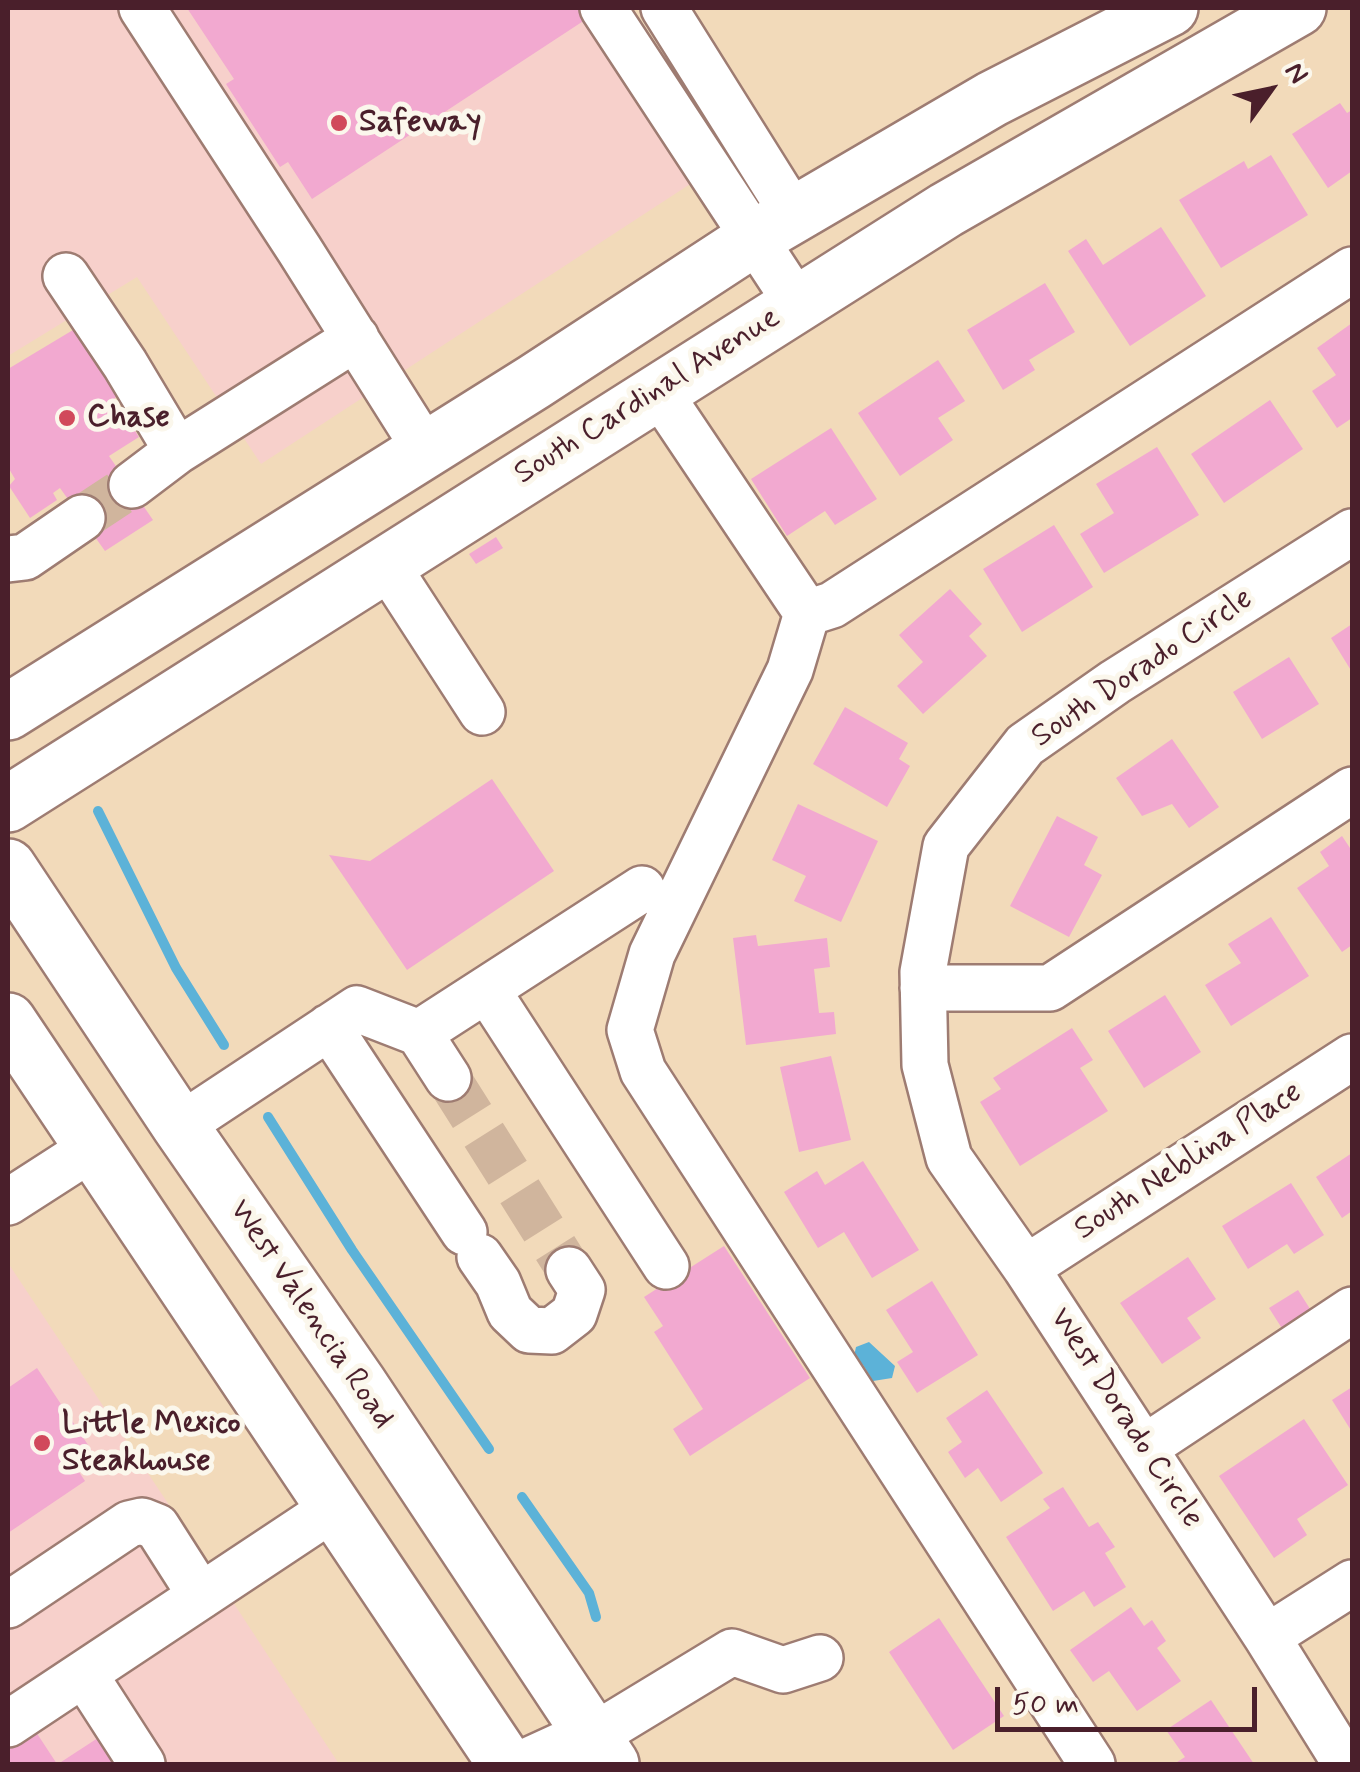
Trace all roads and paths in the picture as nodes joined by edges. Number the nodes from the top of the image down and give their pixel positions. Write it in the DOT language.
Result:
graph roads {
  1 [pos="142,8"];
  2 [pos="603,8"];
  3 [pos="664,8"];
  4 [pos="1170,8"];
  5 [pos="1271,14"];
  6 [pos="774,226"];
  7 [pos="1352,270"];
  8 [pos="66,276"];
  9 [pos="796,302"];
  10 [pos="356,338"];
  11 [pos="658,391"];
  12 [pos="424,449"];
  13 [pos="178,451"];
  14 [pos="132,485"];
  15 [pos="82,518"];
  16 [pos="1352,532"];
  17 [pos="8,559"];
  18 [pos="386,564"];
  19 [pos="807,613"];
  20 [pos="8,712"];
  21 [pos="482,712"];
  22 [pos="1352,790"];
  23 [pos="8,804"];
  24 [pos="8,867"];
  25 [pos="642,889"];
  26 [pos="923,988"];
  27 [pos="486,990"];
  28 [pos="8,1021"];
  29 [pos="329,1027"];
  30 [pos="419,1034"];
  31 [pos="1352,1057"];
  32 [pos="925,1065"];
  33 [pos="448,1078"];
  34 [pos="180,1126"];
  35 [pos="92,1148"];
  36 [pos="8,1202"];
  37 [pos="666,1266"];
  38 [pos="1026,1268"];
  39 [pos="570,1270"];
  40 [pos="1352,1310"];
  41 [pos="1144,1448"];
  42 [pos="335,1507"];
  43 [pos="1352,1583"];
  44 [pos="201,1596"];
  45 [pos="8,1605"];
  46 [pos="1267,1637"];
  47 [pos="820,1658"];
  48 [pos="84,1674"];
  49 [pos="8,1724"];
  50 [pos="602,1750"];
  51 [pos="142,1764"];
  52 [pos="506,1764"];
  53 [pos="533,1764"];
  54 [pos="1092,1764"];
  55 [pos="1346,1764"];
  1 -- 10 [label="street"];
  2 -- 6 [label="street"];
  3 -- 6 [label="street"];
  4 -- 6 [label="main road"];
  5 -- 9 [label="main road, South Cardinal Avenue"];
  6 -- 9 [label="street"];
  6 -- 12 [label="main road"];
  7 -- 19 [label="street"];
  8 -- 13 [label="street"];
  9 -- 11 [label="main road, South Cardinal Avenue"];
  10 -- 12 [label="street"];
  10 -- 13 [label="street"];
  11 -- 18 [label="main road, South Cardinal Avenue"];
  11 -- 19 [label="street"];
  12 -- 20 [label="main road"];
  13 -- 14 [label="street"];
  15 -- 17 [label="street"];
  16 -- 26 [label="street, South Dorado Circle"];
  18 -- 21 [label="street"];
  18 -- 23 [label="main road, South Cardinal Avenue"];
  19 -- 54 [label="street"];
  22 -- 26 [label="street"];
  24 -- 34 [label="main road, West Valencia Road"];
  25 -- 27 [label="street"];
  26 -- 32 [label="street, South Dorado Circle"];
  27 -- 30 [label="street"];
  27 -- 37 [label="street"];
  28 -- 35 [label="main road"];
  29 -- 30 [label="street"];
  29 -- 34 [label="street"];
  29 -- 39 [label="street"];
  30 -- 33 [label="street"];
  31 -- 38 [label="street, South Neblina Place"];
  32 -- 38 [label="street, West Dorado Circle"];
  34 -- 50 [label="main road, West Valencia Road"];
  35 -- 36 [label="street"];
  35 -- 42 [label="main road"];
  38 -- 41 [label="street, West Dorado Circle"];
  40 -- 41 [label="street"];
  41 -- 46 [label="street, West Dorado Circle"];
  42 -- 44 [label="street"];
  42 -- 52 [label="main road"];
  43 -- 46 [label="street"];
  44 -- 45 [label="street"];
  44 -- 48 [label="street"];
  46 -- 55 [label="street, West Dorado Circle"];
  47 -- 50 [label="street"];
  48 -- 49 [label="street"];
  48 -- 51 [label="street"];
  50 -- 53 [label="main road"];
}
